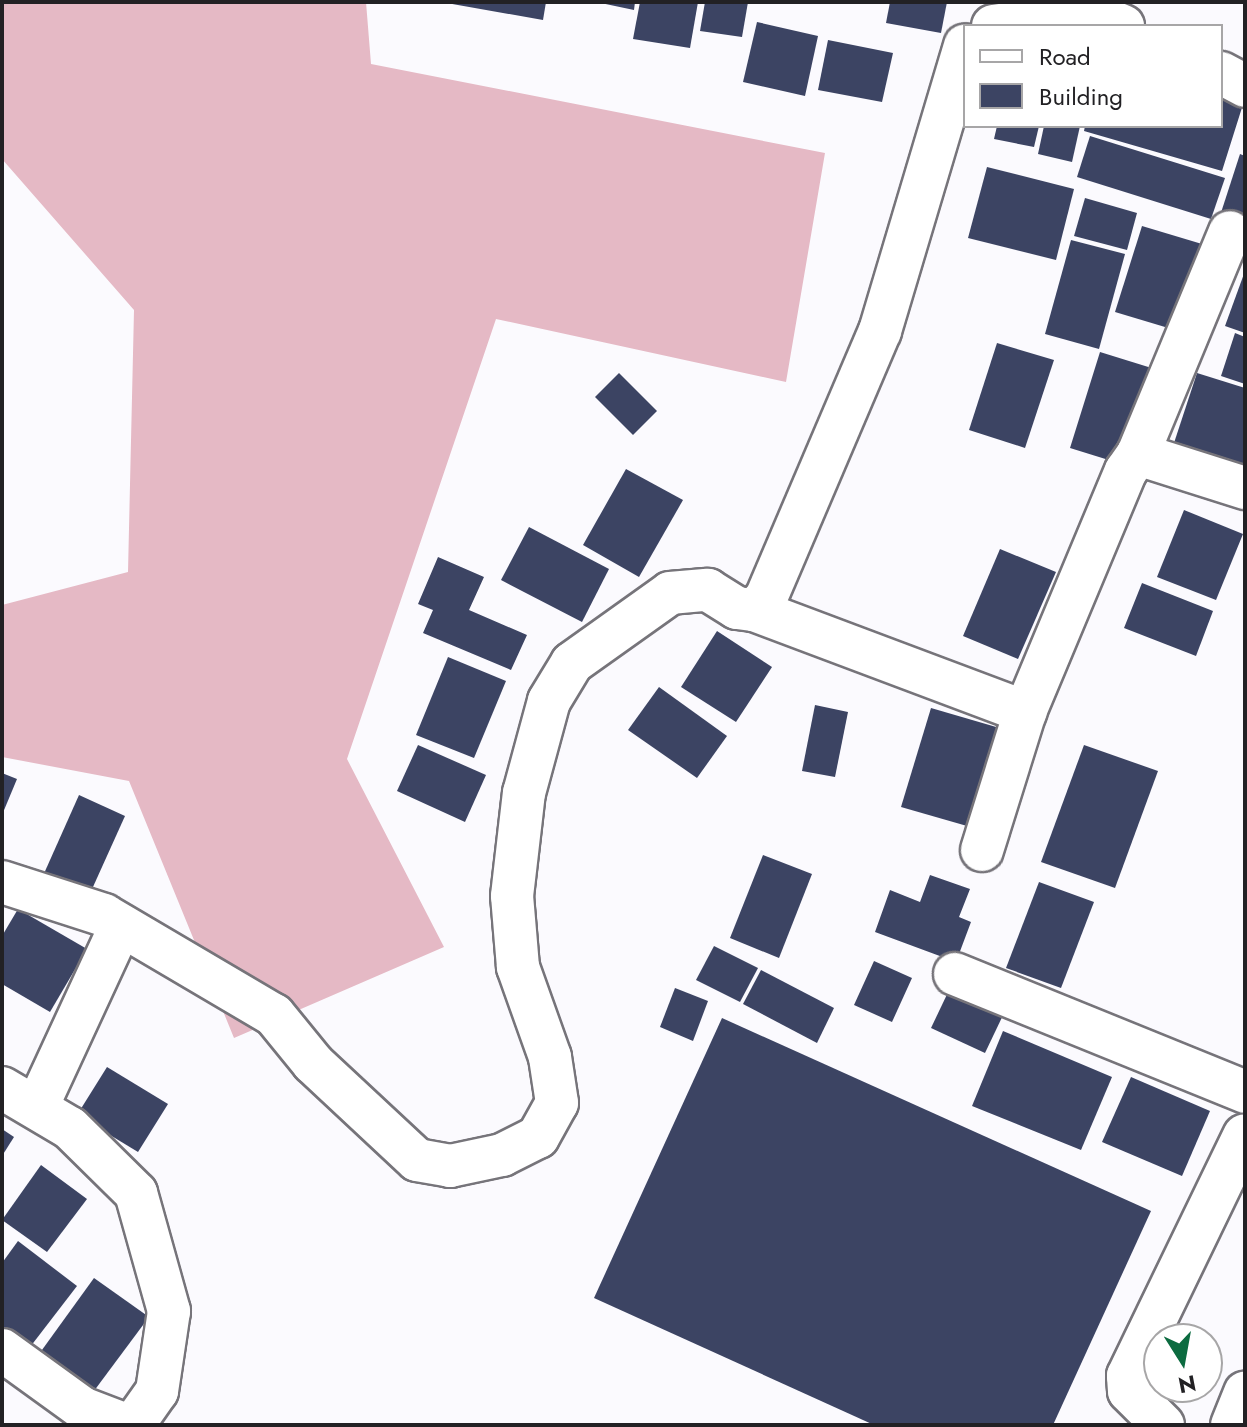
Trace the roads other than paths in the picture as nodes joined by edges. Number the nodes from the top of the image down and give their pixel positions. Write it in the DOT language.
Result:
graph roads {
  1 [pos="1007,24"];
  2 [pos="1118,24"];
  3 [pos="963,52"];
  4 [pos="1223,74"];
  5 [pos="1245,86"];
  6 [pos="1230,232"];
  7 [pos="1138,454"];
  8 [pos="1245,488"];
  9 [pos="754,610"];
  10 [pos="1025,712"];
  11 [pos="982,850"];
  12 [pos="2,882"];
  13 [pos="121,925"];
  14 [pos="955,974"];
  15 [pos="1245,1092"];
  16 [pos="19,1098"];
  17 [pos="1244,1136"];
  18 [pos="2,1350"];
  19 [pos="1245,1393"];
  20 [pos="126,1425"];
  21 [pos="133,1425"];
  22 [pos="1163,1425"];
  23 [pos="1232,1425"];
  1 -- 2 [label="street"];
  3 -- 9 [label="street"];
  4 -- 5 [label="street"];
  6 -- 7 [label="street"];
  7 -- 8 [label="street"];
  7 -- 10 [label="street"];
  9 -- 10 [label="street"];
  9 -- 13 [label="street"];
  10 -- 11 [label="street"];
  12 -- 13 [label="street"];
  13 -- 16 [label="street"];
  14 -- 15 [label="street"];
  16 -- 21 [label="street"];
  17 -- 22 [label="street"];
  18 -- 20 [label="street"];
  19 -- 23 [label="street"];
}
